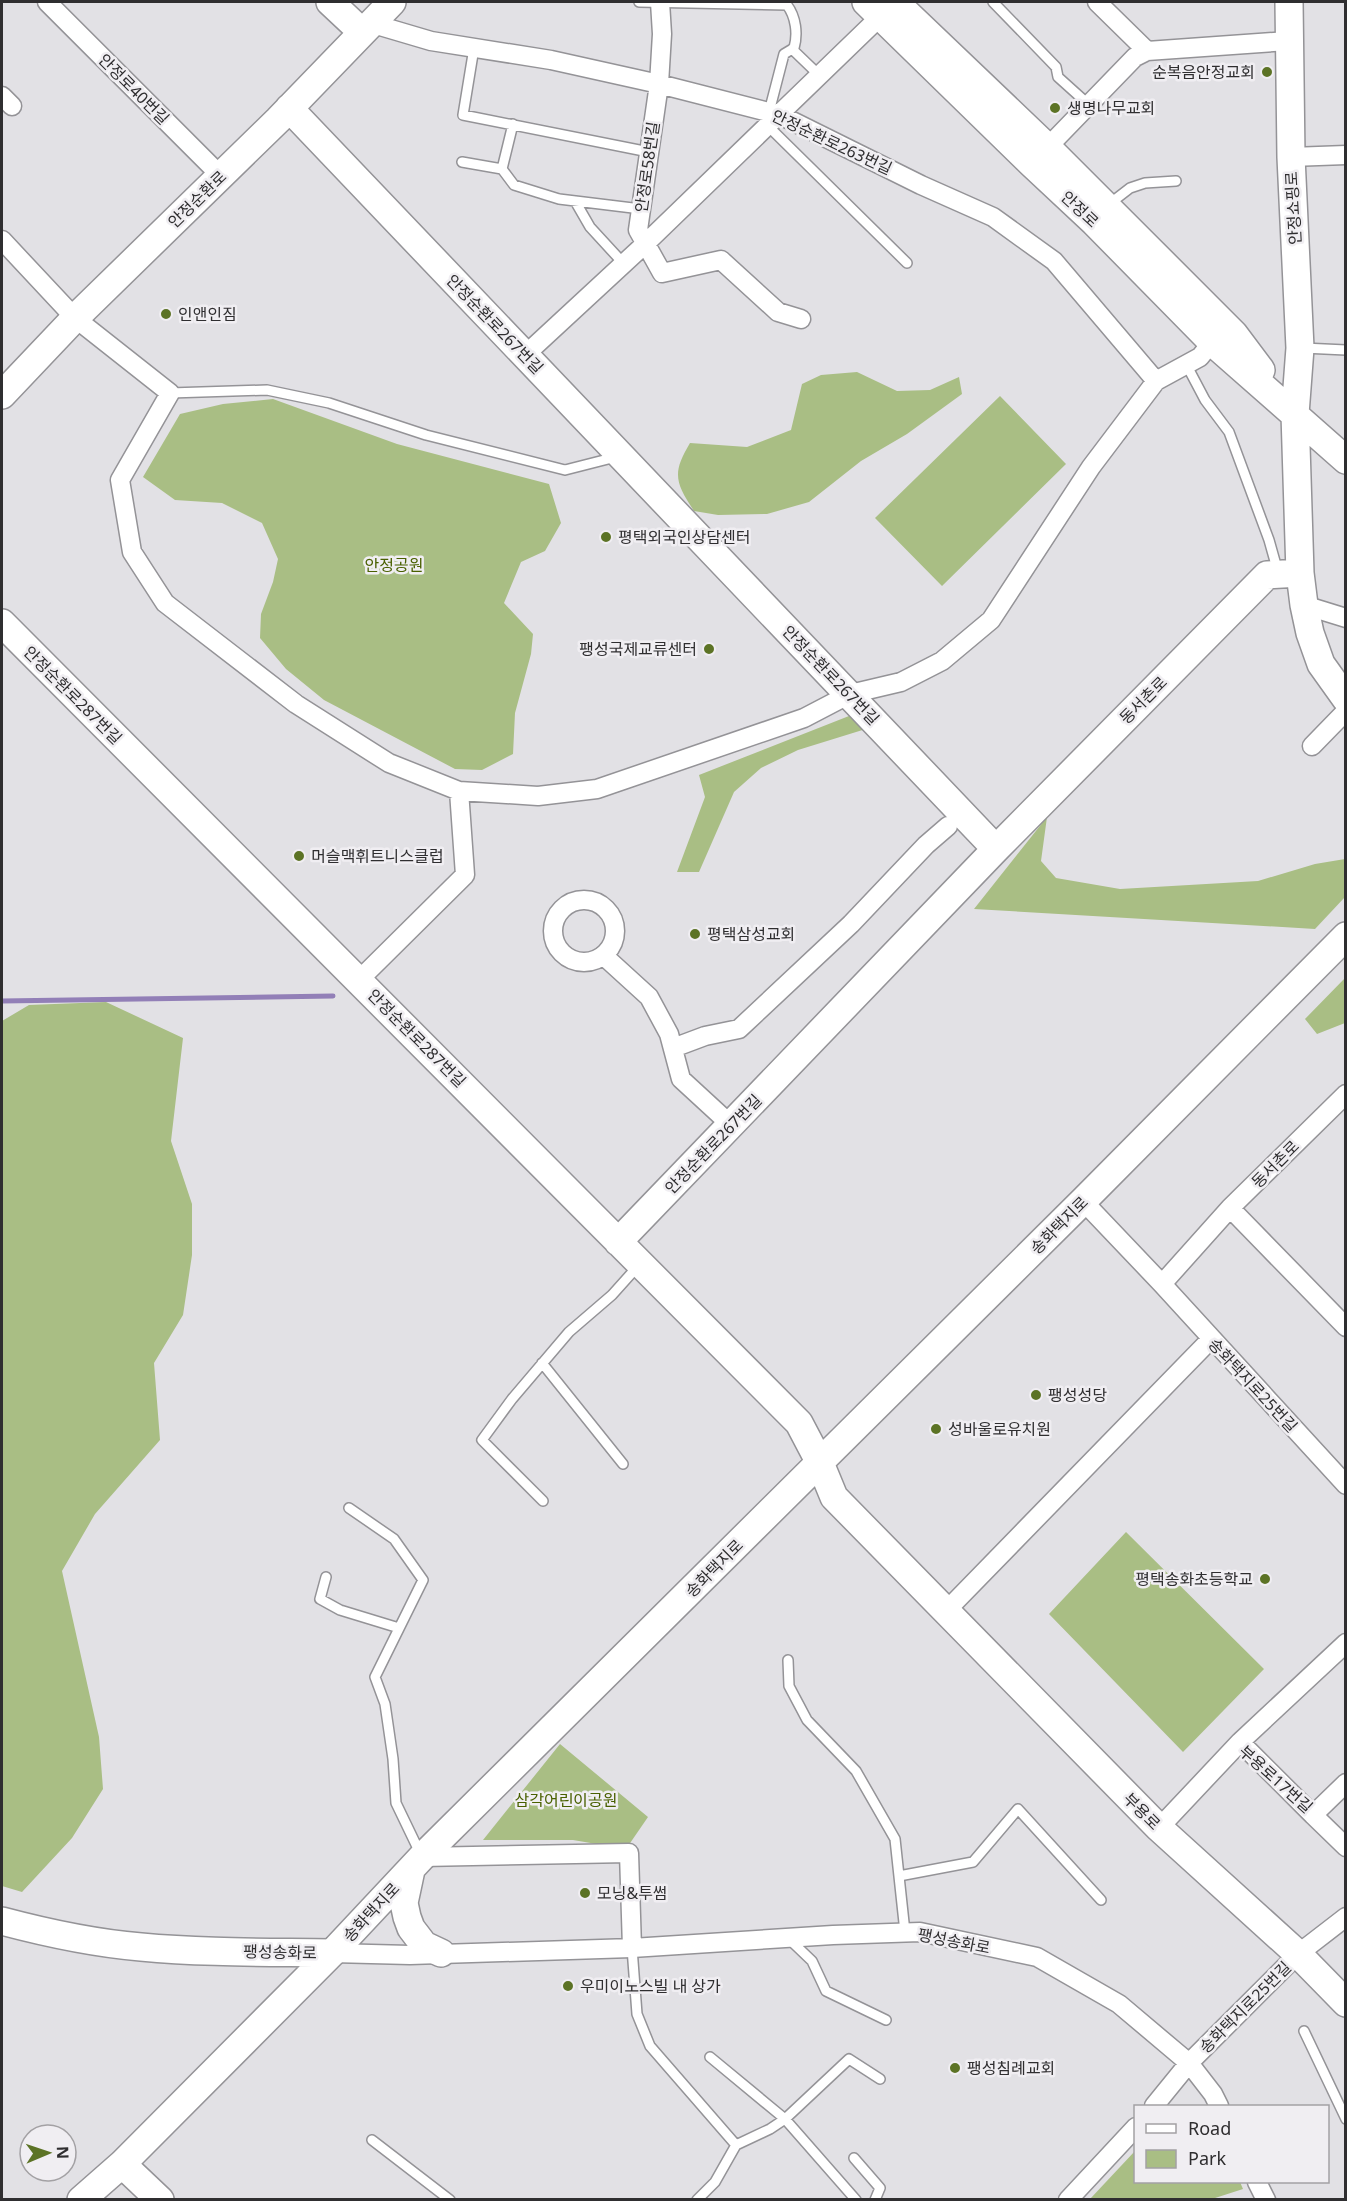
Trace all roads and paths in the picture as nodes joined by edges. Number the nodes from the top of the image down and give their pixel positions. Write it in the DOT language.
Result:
graph roads {
  1 [pos="48,2"];
  2 [pos="330,2"];
  3 [pos="392,2"];
  4 [pos="639,2"];
  5 [pos="660,2"];
  6 [pos="993,2"];
  7 [pos="1097,2"];
  8 [pos="1288,2"];
  9 [pos="884,5"];
  10 [pos="366,28"];
  11 [pos="1288,41"];
  12 [pos="474,48"];
  13 [pos="792,49"];
  14 [pos="1147,51"];
  15 [pos="820,76"];
  16 [pos="658,84"];
  17 [pos="1088,104"];
  18 [pos="289,108"];
  19 [pos="772,118"];
  20 [pos="513,124"];
  21 [pos="649,152"];
  22 [pos="1039,155"];
  23 [pos="1346,155"];
  24 [pos="1291,157"];
  25 [pos="462,162"];
  26 [pos="502,169"];
  27 [pos="220,176"];
  28 [pos="1176,181"];
  29 [pos="575,201"];
  30 [pos="1106,206"];
  31 [pos="641,209"];
  32 [pos="2,240"];
  33 [pos="645,244"];
  34 [pos="907,263"];
  35 [pos="624,264"];
  36 [pos="75,318"];
  37 [pos="801,319"];
  38 [pos="1212,342"];
  39 [pos="1300,348"];
  40 [pos="1346,350"];
  41 [pos="525,355"];
  42 [pos="1186,364"];
  43 [pos="1156,381"];
  44 [pos="170,393"];
  45 [pos="2,395"];
  46 [pos="1295,414"];
  47 [pos="621,456"];
  48 [pos="1346,460"];
  49 [pos="1290,573"];
  50 [pos="1304,605"];
  51 [pos="1346,618"];
  52 [pos="2,623"];
  53 [pos="850,694"];
  54 [pos="1346,699"];
  55 [pos="1346,711"];
  56 [pos="1312,746"];
  57 [pos="459,791"];
  58 [pos="948,826"];
  59 [pos="996,849"];
  60 [pos="1346,936"];
  61 [pos="604,956"];
  62 [pos="359,980"];
  63 [pos="673,1048"];
  64 [pos="1346,1094"];
  65 [pos="730,1125"];
  66 [pos="1083,1201"];
  67 [pos="1230,1209"];
  68 [pos="618,1242"];
  69 [pos="640,1264"];
  70 [pos="1162,1284"];
  71 [pos="1346,1327"];
  72 [pos="1211,1339"];
  73 [pos="542,1363"];
  74 [pos="820,1463"];
  75 [pos="623,1464"];
  76 [pos="1346,1485"];
  77 [pos="543,1501"];
  78 [pos="349,1508"];
  79 [pos="326,1577"];
  80 [pos="946,1611"];
  81 [pos="399,1628"];
  82 [pos="1346,1643"];
  83 [pos="788,1660"];
  84 [pos="1240,1742"];
  85 [pos="1346,1783"];
  86 [pos="1313,1815"];
  87 [pos="1159,1828"];
  88 [pos="1346,1847"];
  89 [pos="416,1863"];
  90 [pos="899,1876"];
  91 [pos="1101,1900"];
  92 [pos="1346,1917"];
  93 [pos="2,1921"];
  94 [pos="905,1932"];
  95 [pos="788,1938"];
  96 [pos="633,1948"];
  97 [pos="333,1953"];
  98 [pos="441,1953"];
  99 [pos="1298,1954"];
  100 [pos="1346,2003"];
  101 [pos="886,2020"];
  102 [pos="1304,2031"];
  103 [pos="710,2057"];
  104 [pos="1189,2063"];
  105 [pos="880,2079"];
  106 [pos="1155,2105"];
  107 [pos="1218,2105"];
  108 [pos="785,2119"];
  109 [pos="1346,2119"];
  110 [pos="1134,2129"];
  111 [pos="372,2140"];
  112 [pos="736,2145"];
  113 [pos="854,2158"];
  114 [pos="122,2164"];
  115 [pos="1258,2183"];
  116 [pos="81,2199"];
  117 [pos="160,2199"];
  118 [pos="450,2199"];
  119 [pos="697,2199"];
  120 [pos="856,2199"];
  121 [pos="875,2199"];
  122 [pos="1068,2199"];
  123 [pos="1266,2199"];
  1 -- 27 [label="street, 안정로40번길"];
  2 -- 10 [label="street"];
  3 -- 10 [label="street, 안정순환로"];
  4 -- 5 [label="lane"];
  5 -- 13 [label="lane"];
  5 -- 16 [label="street, 안정로58번길"];
  6 -- 17 [label="lane"];
  7 -- 14 [label="street"];
  8 -- 11 [label="street, 안정쇼핑로"];
  9 -- 15 [label="street"];
  9 -- 22 [label="street, 안정로"];
  10 -- 12 [label="street, 안정순환로263번길"];
  10 -- 18 [label="street, 안정순환로"];
  11 -- 14 [label="street"];
  11 -- 24 [label="street, 안정쇼핑로"];
  12 -- 16 [label="street, 안정순환로263번길"];
  12 -- 20 [label="lane"];
  13 -- 15 [label="lane"];
  13 -- 19 [label="lane"];
  14 -- 17 [label="street"];
  15 -- 19 [label="street"];
  16 -- 19 [label="street, 안정순환로263번길"];
  16 -- 21 [label="street, 안정로58번길"];
  17 -- 22 [label="street"];
  18 -- 27 [label="street, 안정순환로"];
  18 -- 41 [label="street, 안정순환로267번길"];
  19 -- 33 [label="street"];
  19 -- 34 [label="lane"];
  19 -- 43 [label="street, 안정순환로263번길"];
  20 -- 21 [label="lane"];
  20 -- 26 [label="lane"];
  21 -- 31 [label="street, 안정로58번길"];
  22 -- 30 [label="street, 안정로"];
  22 -- 38 [label="street, 안정로"];
  23 -- 24 [label="street"];
  24 -- 39 [label="street, 안정쇼핑로"];
  25 -- 26 [label="lane"];
  26 -- 29 [label="lane"];
  27 -- 36 [label="street, 안정순환로"];
  28 -- 30 [label="lane"];
  29 -- 31 [label="lane"];
  29 -- 35 [label="lane"];
  30 -- 46 [label="street, 안정로"];
  31 -- 33 [label="street, 안정로58번길"];
  32 -- 36 [label="street"];
  33 -- 35 [label="street"];
  33 -- 37 [label="street, 안정로58번길"];
  35 -- 41 [label="street"];
  36 -- 44 [label="street"];
  36 -- 45 [label="street, 안정순환로"];
  38 -- 42 [label="street"];
  38 -- 46 [label="street, 안정로"];
  39 -- 40 [label="lane"];
  39 -- 46 [label="street, 안정쇼핑로"];
  41 -- 47 [label="street, 안정순환로267번길"];
  42 -- 43 [label="street"];
  42 -- 49 [label="lane"];
  43 -- 53 [label="street"];
  44 -- 47 [label="lane"];
  44 -- 57 [label="street"];
  46 -- 48 [label="street, 안정로"];
  46 -- 49 [label="street"];
  47 -- 53 [label="street, 안정순환로267번길"];
  49 -- 50 [label="street"];
  49 -- 59 [label="street, 동서촌로"];
  50 -- 51 [label="street"];
  50 -- 54 [label="street"];
  52 -- 62 [label="street, 안정순환로287번길"];
  53 -- 57 [label="street"];
  53 -- 59 [label="street, 안정순환로267번길"];
  55 -- 56 [label="street"];
  57 -- 62 [label="street"];
  58 -- 63 [label="street"];
  59 -- 65 [label="street, 안정순환로267번길"];
  60 -- 66 [label="street, 송화택지로"];
  61 -- 63 [label="street"];
  62 -- 68 [label="street, 안정순환로287번길"];
  63 -- 65 [label="street"];
  64 -- 67 [label="street, 동서촌로"];
  65 -- 68 [label="street, 안정순환로267번길"];
  66 -- 70 [label="street, 송화택지로25번길"];
  66 -- 74 [label="street, 송화택지로"];
  67 -- 70 [label="street"];
  67 -- 71 [label="street"];
  68 -- 69 [label="street, 안정순환로287번길"];
  69 -- 73 [label="lane"];
  69 -- 74 [label="street, 안정순환로287번길"];
  70 -- 72 [label="street, 송화택지로25번길"];
  72 -- 76 [label="street, 송화택지로25번길"];
  72 -- 80 [label="street"];
  73 -- 75 [label="lane"];
  73 -- 77 [label="lane"];
  74 -- 80 [label="street, 부용로"];
  74 -- 89 [label="street, 송화택지로"];
  78 -- 81 [label="lane"];
  79 -- 81 [label="lane"];
  80 -- 87 [label="street, 부용로"];
  81 -- 89 [label="lane"];
  82 -- 84 [label="street"];
  83 -- 90 [label="lane"];
  84 -- 86 [label="street, 부용로17번길"];
  84 -- 87 [label="street, 부용로17번길"];
  85 -- 86 [label="street, 부용로17번길"];
  86 -- 88 [label="street"];
  87 -- 99 [label="street, 부용로"];
  89 -- 96 [label="street"];
  89 -- 97 [label="street, 송화택지로"];
  89 -- 98 [label="street"];
  90 -- 91 [label="lane"];
  90 -- 94 [label="lane"];
  92 -- 99 [label="street, 송화택지로25번길"];
  93 -- 97 [label="street, 팽성송화로"];
  94 -- 95 [label="street, 팽성송화로"];
  94 -- 104 [label="street, 팽성송화로"];
  95 -- 96 [label="street, 팽성송화로"];
  95 -- 101 [label="lane"];
  96 -- 98 [label="street, 팽성송화로"];
  96 -- 112 [label="lane"];
  97 -- 98 [label="street, 팽성송화로"];
  97 -- 114 [label="street, 송화택지로"];
  99 -- 100 [label="street, 부용로"];
  99 -- 104 [label="street, 송화택지로25번길"];
  102 -- 109 [label="lane"];
  103 -- 108 [label="lane"];
  104 -- 106 [label="street, 송화택지로25번길"];
  104 -- 107 [label="street, 팽성송화로"];
  105 -- 108 [label="lane"];
  108 -- 112 [label="lane"];
  108 -- 120 [label="lane"];
  110 -- 122 [label="street"];
  111 -- 118 [label="lane"];
  112 -- 119 [label="lane"];
  113 -- 121 [label="lane"];
  114 -- 116 [label="street, 송화택지로"];
  114 -- 117 [label="street"];
  115 -- 123 [label="street"];
}
